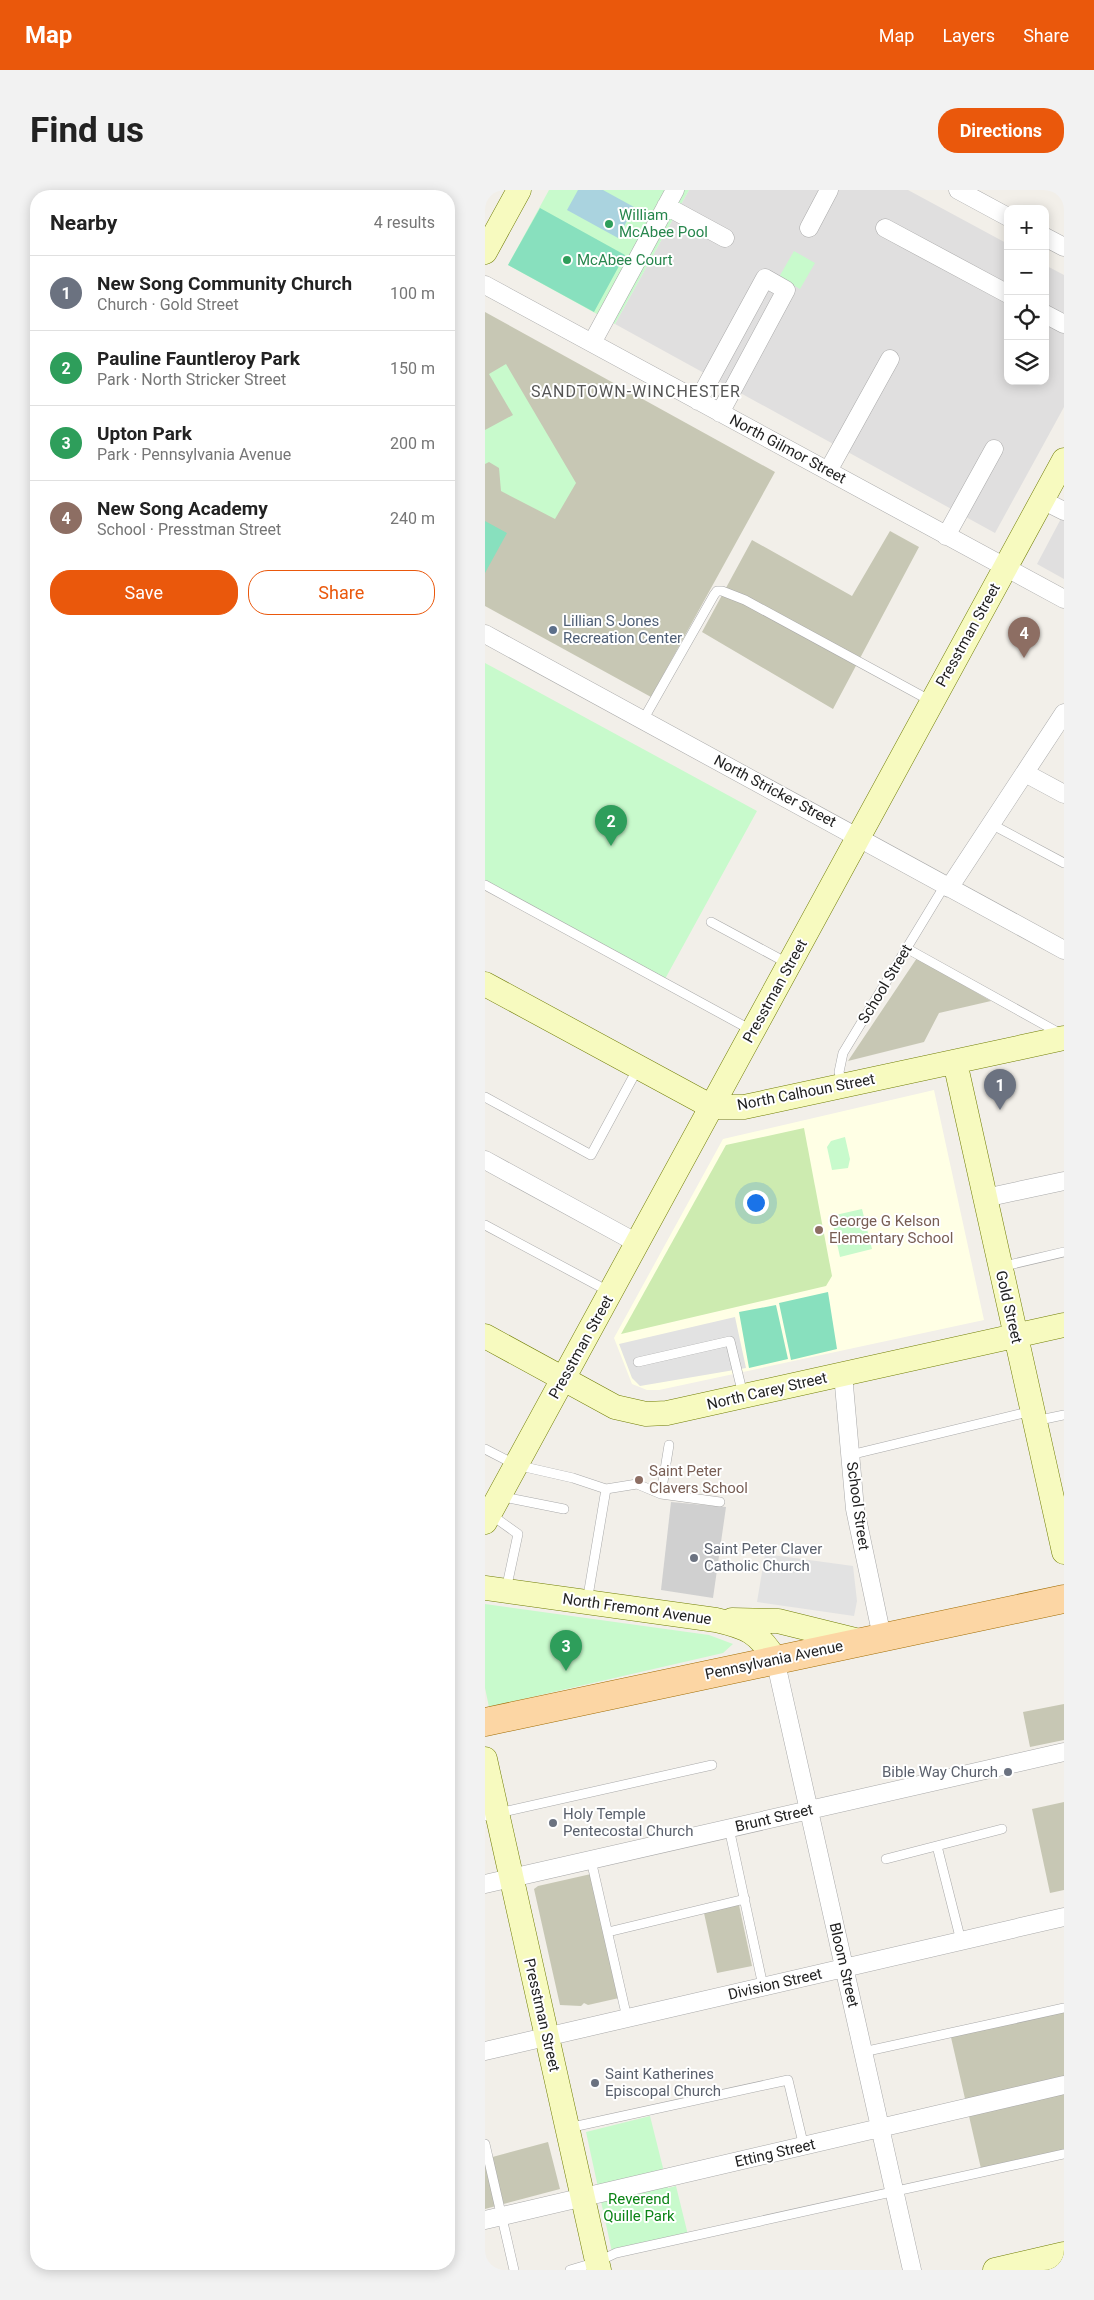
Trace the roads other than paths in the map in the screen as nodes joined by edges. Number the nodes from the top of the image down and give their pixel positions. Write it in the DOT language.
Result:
graph roads {
  1 [pos="519,190"];
  2 [pos="829,190"];
  3 [pos="959,190"];
  4 [pos="671,198"];
  5 [pos="1004,215"];
  6 [pos="809,228"];
  7 [pos="885,228"];
  8 [pos="725,238"];
  9 [pos="1049,239"];
  10 [pos="1064,247"];
  11 [pos="485,252"];
  12 [pos="485,286"];
  13 [pos="1004,292"];
  14 [pos="1049,316"];
  15 [pos="1064,324"];
  16 [pos="591,343"];
  17 [pos="890,358"];
  18 [pos="698,401"];
  19 [pos="720,413"];
  20 [pos="994,448"];
  21 [pos="1064,460"];
  22 [pos="828,471"];
  23 [pos="1043,500"];
  24 [pos="1064,511"];
  25 [pos="946,536"];
  26 [pos="1005,568"];
  27 [pos="1064,599"];
  28 [pos="485,634"];
  29 [pos="932,702"];
  30 [pos="1063,717"];
  31 [pos="643,720"];
  32 [pos="1025,773"];
  33 [pos="1064,794"];
  34 [pos="991,824"];
  35 [pos="859,837"];
  36 [pos="1064,863"];
  37 [pos="485,886"];
  38 [pos="947,887"];
  39 [pos="711,922"];
  40 [pos="906,948"];
  41 [pos="1064,950"];
  42 [pos="789,964"];
  43 [pos="485,984"];
  44 [pos="753,1031"];
  45 [pos="1064,1037"];
  46 [pos="955,1062"];
  47 [pos="639,1067"];
  48 [pos="843,1086"];
  49 [pos="485,1097"];
  50 [pos="712,1107"];
  51 [pos="485,1160"];
  52 [pos="1064,1181"];
  53 [pos="985,1198"];
  54 [pos="485,1225"];
  55 [pos="637,1243"];
  56 [pos="1064,1252"];
  57 [pos="1000,1267"];
  58 [pos="611,1292"];
  59 [pos="1064,1325"];
  60 [pos="485,1336"];
  61 [pos="1016,1336"];
  62 [pos="638,1362"];
  63 [pos="843,1374"];
  64 [pos="563,1379"];
  65 [pos="743,1396"];
  66 [pos="1064,1415"];
  67 [pos="1034,1416"];
  68 [pos="669,1444"];
  69 [pos="485,1449"];
  70 [pos="850,1456"];
  71 [pos="516,1466"];
  72 [pos="606,1489"];
  73 [pos="661,1494"];
  74 [pos="719,1502"];
  75 [pos="563,1509"];
  76 [pos="490,1511"];
  77 [pos="1064,1552"];
  78 [pos="495,1590"];
  79 [pos="1064,1599"];
  80 [pos="587,1602"];
  81 [pos="715,1620"];
  82 [pos="872,1639"];
  83 [pos="775,1659"];
  84 [pos="485,1722"];
  85 [pos="1064,1752"];
  86 [pos="485,1759"];
  87 [pos="712,1765"];
  88 [pos="809,1810"];
  89 [pos="491,1815"];
  90 [pos="729,1828"];
  91 [pos="1002,1829"];
  92 [pos="937,1846"];
  93 [pos="887,1859"];
  94 [pos="591,1860"];
  95 [pos="511,1878"];
  96 [pos="485,1884"];
  97 [pos="745,1899"];
  98 [pos="1064,1917"];
  99 [pos="608,1932"];
  100 [pos="961,1941"];
  101 [pos="844,1968"];
  102 [pos="763,1986"];
  103 [pos="1064,2008"];
  104 [pos="627,2018"];
  105 [pos="547,2036"];
  106 [pos="485,2051"];
  107 [pos="863,2052"];
  108 [pos="1064,2085"];
  109 [pos="568,2128"];
  110 [pos="880,2129"];
  111 [pos="485,2144"];
  112 [pos="804,2147"];
  113 [pos="1064,2154"];
  114 [pos="486,2156"];
  115 [pos="894,2192"];
  116 [pos="583,2197"];
  117 [pos="493,2218"];
  118 [pos="1064,2254"];
  119 [pos="598,2266"];
  120 [pos="514,2270"];
  121 [pos="571,2270"];
  122 [pos="912,2270"];
  123 [pos="995,2270"];
  1 -- 11 [label="street"];
  2 -- 6 [label="street"];
  3 -- 5 [label="street"];
  4 -- 8 [label="street"];
  4 -- 16 [label="street"];
  7 -- 13 [label="street"];
  9 -- 10 [label="street"];
  12 -- 16 [label="street, North Gilmor Street"];
  14 -- 15 [label="street"];
  16 -- 18 [label="street, North Gilmor Street"];
  17 -- 22 [label="street"];
  18 -- 19 [label="street, North Gilmor Street"];
  18 -- 19 [label="street"];
  19 -- 22 [label="street, North Gilmor Street"];
  20 -- 25 [label="street"];
  21 -- 23 [label="street, Presstman Street"];
  22 -- 25 [label="street, North Gilmor Street"];
  23 -- 24 [label="street"];
  23 -- 26 [label="street, Presstman Street"];
  25 -- 26 [label="street, North Gilmor Street"];
  26 -- 27 [label="street, North Gilmor Street"];
  26 -- 29 [label="street, Presstman Street"];
  28 -- 31 [label="street, North Stricker Street"];
  29 -- 31 [label="lane"];
  29 -- 35 [label="street, Presstman Street"];
  30 -- 32 [label="street, School Street"];
  31 -- 35 [label="street, North Stricker Street"];
  32 -- 33 [label="street"];
  32 -- 34 [label="street, School Street"];
  34 -- 36 [label="lane"];
  34 -- 38 [label="street, School Street"];
  35 -- 38 [label="street, North Stricker Street"];
  35 -- 42 [label="street, Presstman Street"];
  37 -- 44 [label="lane"];
  38 -- 40 [label="lane, School Street"];
  38 -- 41 [label="street, North Stricker Street"];
  39 -- 42 [label="lane"];
  40 -- 45 [label="lane"];
  40 -- 48 [label="lane, School Street"];
  42 -- 44 [label="street, Presstman Street"];
  43 -- 47 [label="street, North Calhoun Street"];
  44 -- 50 [label="street, Presstman Street"];
  45 -- 46 [label="street, North Calhoun Street"];
  46 -- 48 [label="street, North Calhoun Street"];
  46 -- 53 [label="street, Gold Street"];
  47 -- 49 [label="lane"];
  47 -- 50 [label="street, North Calhoun Street"];
  48 -- 50 [label="street, North Calhoun Street"];
  50 -- 55 [label="street, Presstman Street"];
  51 -- 55 [label="street"];
  52 -- 53 [label="street"];
  53 -- 57 [label="street, Gold Street"];
  54 -- 58 [label="lane"];
  55 -- 58 [label="street, Presstman Street"];
  56 -- 57 [label="lane"];
  57 -- 61 [label="street, Gold Street"];
  58 -- 64 [label="street, Presstman Street"];
  59 -- 61 [label="street, North Carey Street"];
  60 -- 64 [label="street, North Carey Street"];
  61 -- 63 [label="street, North Carey Street"];
  61 -- 67 [label="street, Gold Street"];
  62 -- 65 [label="lane"];
  63 -- 65 [label="street, North Carey Street"];
  63 -- 70 [label="street, School Street"];
  64 -- 65 [label="street, North Carey Street"];
  64 -- 71 [label="street, Presstman Street"];
  66 -- 67 [label="lane"];
  67 -- 70 [label="lane"];
  67 -- 77 [label="street, Gold Street"];
  68 -- 73 [label="lane"];
  69 -- 71 [label="lane"];
  70 -- 82 [label="street, School Street"];
  71 -- 72 [label="lane"];
  71 -- 76 [label="street, Presstman Street"];
  72 -- 73 [label="lane"];
  72 -- 80 [label="lane"];
  73 -- 74 [label="lane"];
  75 -- 76 [label="lane"];
  76 -- 78 [label="lane"];
  78 -- 80 [label="street, North Fremont Avenue"];
  79 -- 82 [label="main road, Pennsylvania Avenue"];
  80 -- 81 [label="street, North Fremont Avenue"];
  81 -- 82 [label="street"];
  81 -- 83 [label="street, North Fremont Avenue"];
  82 -- 83 [label="main road, Pennsylvania Avenue"];
  83 -- 84 [label="main road, Pennsylvania Avenue"];
  83 -- 88 [label="street, Bloom Street"];
  85 -- 88 [label="street, Brunt Street"];
  86 -- 89 [label="street, Presstman Street"];
  87 -- 89 [label="lane"];
  88 -- 90 [label="street, Brunt Street"];
  88 -- 101 [label="street, Bloom Street"];
  89 -- 95 [label="street, Presstman Street"];
  90 -- 94 [label="street, Brunt Street"];
  90 -- 97 [label="lane"];
  91 -- 92 [label="lane"];
  92 -- 93 [label="lane"];
  92 -- 100 [label="lane"];
  94 -- 95 [label="street, Brunt Street"];
  94 -- 99 [label="lane"];
  95 -- 96 [label="street, Brunt Street"];
  95 -- 105 [label="street, Presstman Street"];
  97 -- 99 [label="lane"];
  97 -- 102 [label="lane"];
  98 -- 100 [label="street, Division Street"];
  99 -- 104 [label="lane"];
  100 -- 101 [label="street, Division Street"];
  101 -- 102 [label="street, Division Street"];
  101 -- 107 [label="street, Bloom Street"];
  102 -- 104 [label="street, Division Street"];
  103 -- 107 [label="lane"];
  104 -- 105 [label="street, Division Street"];
  105 -- 106 [label="street, Division Street"];
  105 -- 109 [label="street, Presstman Street"];
  107 -- 110 [label="street, Bloom Street"];
  108 -- 110 [label="street, Etting Street"];
  109 -- 112 [label="lane"];
  109 -- 116 [label="street, Presstman Street"];
  110 -- 112 [label="street, Etting Street"];
  110 -- 115 [label="street, Bloom Street"];
  111 -- 114 [label="lane"];
  112 -- 116 [label="street, Etting Street"];
  113 -- 115 [label="lane"];
  114 -- 117 [label="lane"];
  115 -- 119 [label="lane"];
  115 -- 122 [label="street, Bloom Street"];
  116 -- 117 [label="street, Etting Street"];
  116 -- 119 [label="street, Presstman Street"];
  117 -- 120 [label="lane"];
  118 -- 123 [label="street"];
  119 -- 121 [label="lane"];
}
